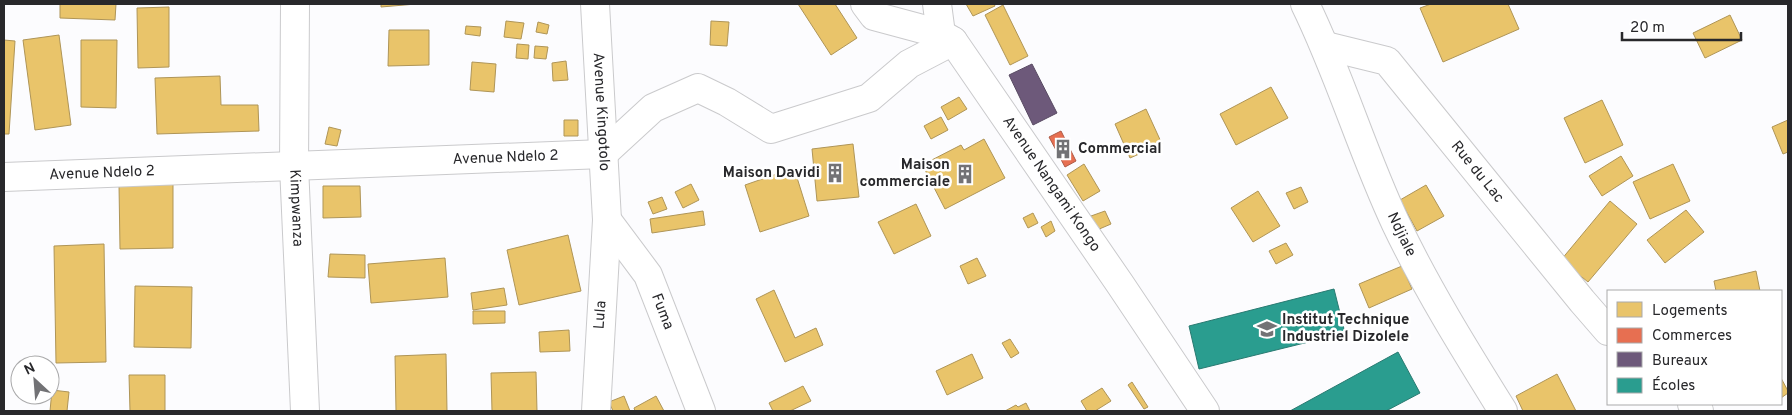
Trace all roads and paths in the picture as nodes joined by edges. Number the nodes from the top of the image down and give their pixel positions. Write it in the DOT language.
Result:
graph roads {
  1 [pos="295,4"];
  2 [pos="595,4"];
  3 [pos="865,4"];
  4 [pos="938,4"];
  5 [pos="1306,4"];
  6 [pos="947,37"];
  7 [pos="1326,46"];
  8 [pos="603,154"];
  9 [pos="294,166"];
  10 [pos="4,177"];
  11 [pos="607,220"];
  12 [pos="1607,329"];
  13 [pos="304,411"];
  14 [pos="596,411"];
  15 [pos="701,411"];
  16 [pos="1205,411"];
  17 [pos="1503,411"];
  1 -- 9 [label="street, Kimpwanza"];
  2 -- 8 [label="street, Avenue Kingotolo"];
  3 -- 6 [label="street"];
  4 -- 6 [label="street"];
  5 -- 7 [label="street, Ndjiale"];
  6 -- 8 [label="street"];
  6 -- 16 [label="street, Avenue Nangami Kongo"];
  7 -- 12 [label="street, Rue du Lac"];
  7 -- 17 [label="street, Ndjiale"];
  8 -- 9 [label="street, Avenue Ndelo 2"];
  8 -- 11 [label="street, Avenue Kingotolo"];
  9 -- 10 [label="street, Avenue Ndelo 2"];
  9 -- 13 [label="street, Kimpwanza"];
  11 -- 14 [label="street, Lula"];
  11 -- 15 [label="street, Fuma"];
}
